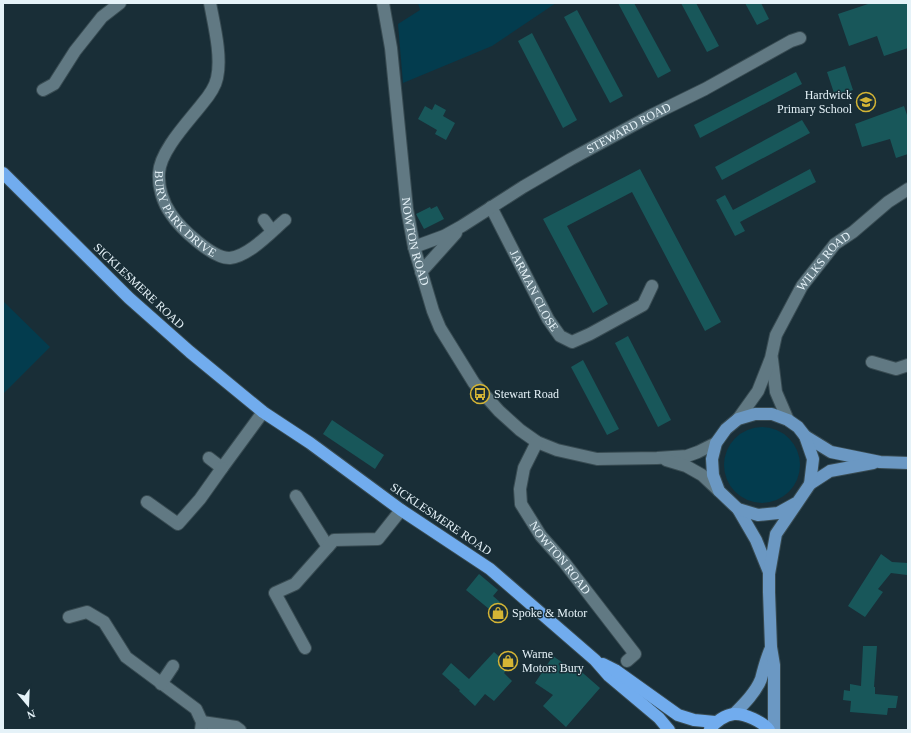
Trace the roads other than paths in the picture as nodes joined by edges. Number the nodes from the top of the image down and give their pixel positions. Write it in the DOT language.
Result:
graph roads {
  1 [pos="120,3"];
  2 [pos="210,3"];
  3 [pos="383,3"];
  4 [pos="800,38"];
  5 [pos="43,90"];
  6 [pos="3,173"];
  7 [pos="908,189"];
  8 [pos="491,207"];
  9 [pos="264,220"];
  10 [pos="285,220"];
  11 [pos="462,226"];
  12 [pos="272,231"];
  13 [pos="414,248"];
  14 [pos="421,272"];
  15 [pos="652,286"];
  16 [pos="771,358"];
  17 [pos="872,362"];
  18 [pos="908,365"];
  19 [pos="263,412"];
  20 [pos="738,420"];
  21 [pos="788,420"];
  22 [pos="805,436"];
  23 [pos="537,442"];
  24 [pos="716,443"];
  25 [pos="209,458"];
  26 [pos="657,458"];
  27 [pos="880,462"];
  28 [pos="908,463"];
  29 [pos="222,468"];
  30 [pos="810,484"];
  31 [pos="719,491"];
  32 [pos="296,496"];
  33 [pos="147,502"];
  34 [pos="796,503"];
  35 [pos="738,509"];
  36 [pos="401,510"];
  37 [pos="328,547"];
  38 [pos="769,574"];
  39 [pos="69,617"];
  40 [pos="771,647"];
  41 [pos="305,648"];
  42 [pos="595,660"];
  43 [pos="627,661"];
  44 [pos="172,666"];
  45 [pos="161,684"];
  46 [pos="734,714"];
  47 [pos="201,726"];
  48 [pos="712,726"];
  49 [pos="240,730"];
  50 [pos="669,730"];
  51 [pos="769,730"];
  52 [pos="774,730"];
  1 -- 5 [label="street"];
  2 -- 12 [label="street, BURY PARK DRIVE"];
  3 -- 13 [label="street, NOWTON ROAD"];
  4 -- 8 [label="street, STEWARD ROAD"];
  6 -- 19 [label="highway, SICKLESMERE ROAD"];
  7 -- 16 [label="street, WILKS ROAD"];
  8 -- 11 [label="street, STEWARD ROAD"];
  8 -- 15 [label="street, JARMAN CLOSE"];
  9 -- 12 [label="street"];
  10 -- 12 [label="street, BURY PARK DRIVE"];
  11 -- 13 [label="street, STEWARD ROAD"];
  11 -- 14 [label="street, STEWARD ROAD"];
  13 -- 14 [label="street, NOWTON ROAD"];
  14 -- 23 [label="street, NOWTON ROAD"];
  16 -- 20 [label="street, WILKS ROAD"];
  16 -- 21 [label="street, WILKS ROAD"];
  17 -- 18 [label="street"];
  19 -- 29 [label="street"];
  19 -- 36 [label="highway, SICKLESMERE ROAD"];
  20 -- 21 [label="main road"];
  20 -- 24 [label="main road"];
  21 -- 22 [label="main road"];
  22 -- 27 [label="main road"];
  22 -- 30 [label="main road"];
  23 -- 26 [label="street, NOWTON ROAD"];
  23 -- 43 [label="street, NOWTON ROAD"];
  24 -- 26 [label="street, NOWTON ROAD"];
  24 -- 31 [label="main road"];
  25 -- 29 [label="street"];
  26 -- 31 [label="street, NOWTON ROAD"];
  27 -- 28 [label="main road"];
  27 -- 30 [label="main road"];
  29 -- 33 [label="street"];
  30 -- 34 [label="main road"];
  31 -- 35 [label="main road"];
  32 -- 37 [label="street"];
  34 -- 35 [label="main road"];
  34 -- 38 [label="main road"];
  35 -- 38 [label="main road"];
  36 -- 37 [label="street"];
  36 -- 42 [label="highway, SICKLESMERE ROAD"];
  37 -- 41 [label="street"];
  38 -- 40 [label="main road"];
  39 -- 45 [label="street"];
  40 -- 46 [label="main road"];
  40 -- 52 [label="main road"];
  42 -- 48 [label="highway, SICKLESMERE ROAD"];
  42 -- 50 [label="highway, SICKLESMERE ROAD"];
  44 -- 45 [label="street"];
  45 -- 47 [label="street"];
  46 -- 48 [label="highway"];
  46 -- 51 [label="highway"];
  47 -- 49 [label="street"];
}
